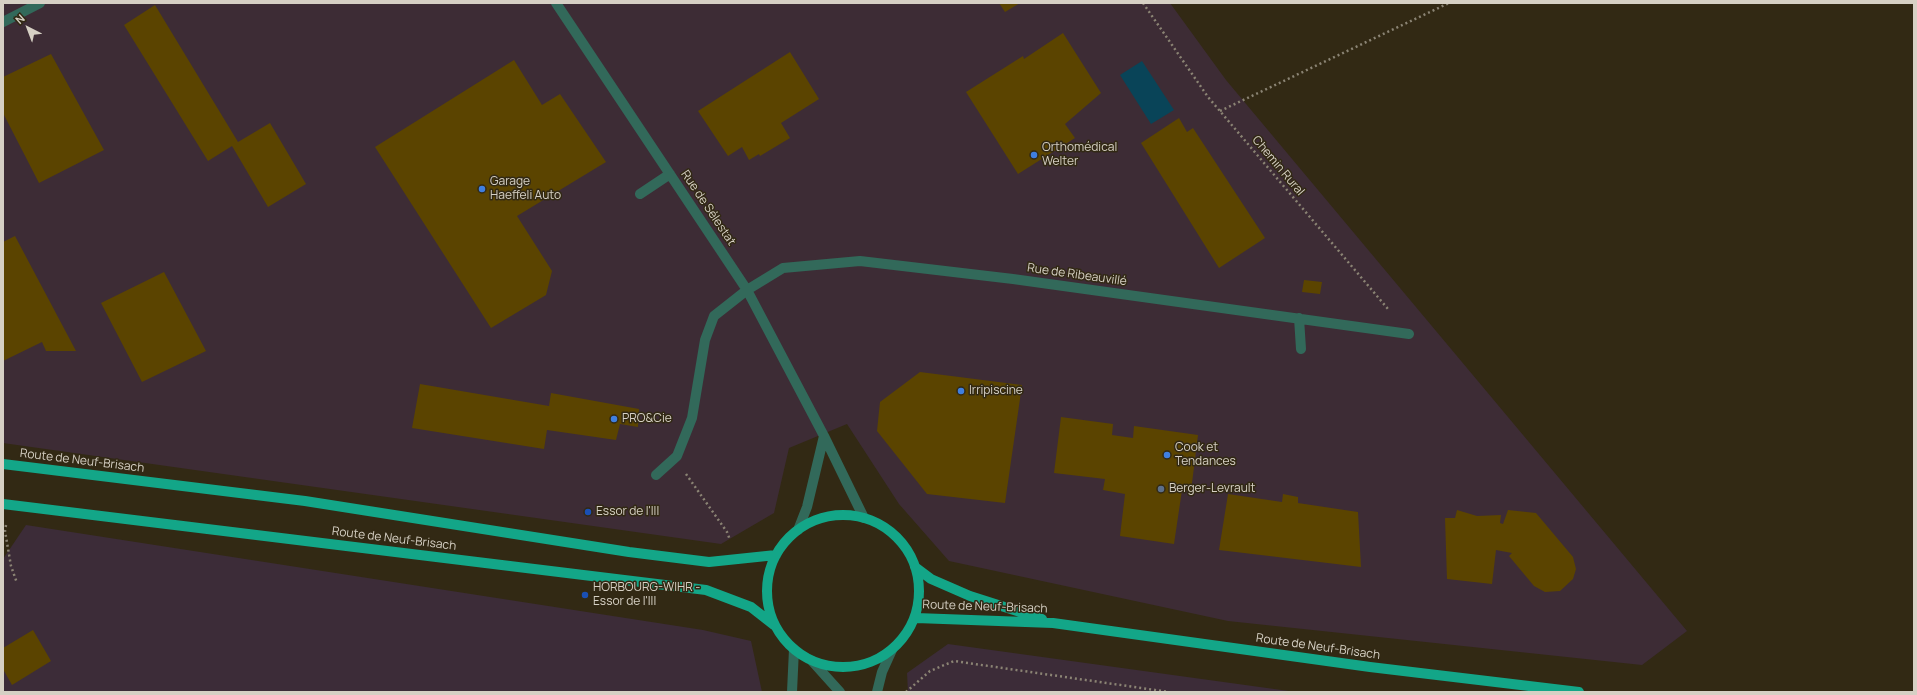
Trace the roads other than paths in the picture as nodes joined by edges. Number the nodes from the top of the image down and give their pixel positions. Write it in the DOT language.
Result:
graph roads {
  1 [pos="40,3"];
  2 [pos="556,3"];
  3 [pos="3,22"];
  4 [pos="670,174"];
  5 [pos="640,194"];
  6 [pos="747,290"];
  7 [pos="1299,318"];
  8 [pos="1409,334"];
  9 [pos="1301,349"];
  10 [pos="824,436"];
  11 [pos="3,464"];
  12 [pos="656,475"];
  13 [pos="6,505"];
  14 [pos="864,518"];
  15 [pos="798,530"];
  16 [pos="776,556"];
  17 [pos="915,567"];
  18 [pos="916,618"];
  19 [pos="1053,623"];
  20 [pos="774,624"];
  21 [pos="794,650"];
  22 [pos="892,650"];
  23 [pos="812,661"];
  24 [pos="792,692"];
  25 [pos="840,692"];
  26 [pos="877,692"];
  27 [pos="1579,692"];
  1 -- 3 [label="street"];
  2 -- 4 [label="street, Rue de Sélestat"];
  4 -- 5 [label="street"];
  4 -- 6 [label="street, Rue de Sélestat"];
  6 -- 7 [label="street, Rue de Ribeauvillé"];
  6 -- 10 [label="street, Rue de Sélestat"];
  6 -- 12 [label="street, Rue de Ribeauvillé"];
  7 -- 8 [label="street, Rue de Ribeauvillé"];
  7 -- 9 [label="street"];
  10 -- 14 [label="street, Rue de Sélestat"];
  10 -- 15 [label="street"];
  11 -- 16 [label="main road, Route de Neuf-Brisach"];
  13 -- 20 [label="main road, Route de Neuf-Brisach"];
  14 -- 15 [label="main road, Route de Neuf-Brisach"];
  14 -- 17 [label="main road, Route de Neuf-Brisach"];
  15 -- 16 [label="main road, Route de Neuf-Brisach"];
  16 -- 20 [label="main road, Route de Neuf-Brisach"];
  17 -- 18 [label="main road, Route de Neuf-Brisach"];
  17 -- 19 [label="main road, Route de Neuf-Brisach"];
  18 -- 19 [label="main road, Route de Neuf-Brisach"];
  18 -- 22 [label="main road, Route de Neuf-Brisach"];
  19 -- 27 [label="main road, Route de Neuf-Brisach"];
  20 -- 21 [label="main road, Route de Neuf-Brisach"];
  21 -- 23 [label="main road, Route de Neuf-Brisach"];
  21 -- 24 [label="street"];
  22 -- 23 [label="main road, Route de Neuf-Brisach"];
  22 -- 26 [label="street"];
  23 -- 25 [label="street"];
}
